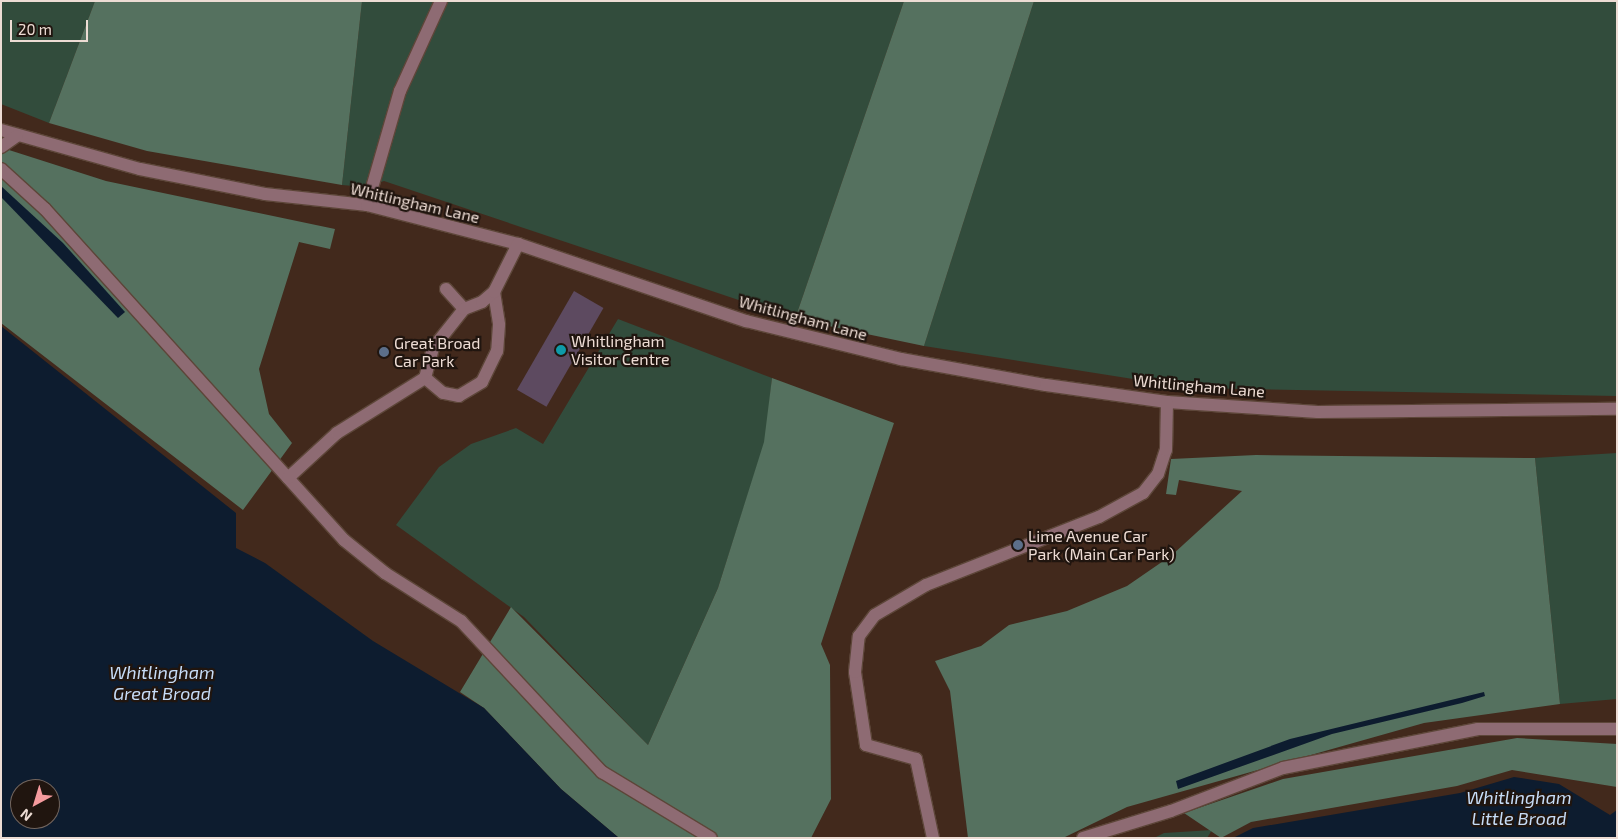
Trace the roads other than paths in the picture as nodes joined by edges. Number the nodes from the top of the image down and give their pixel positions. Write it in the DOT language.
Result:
graph roads {
  1 [pos="441,1"];
  2 [pos="1,130"];
  3 [pos="18,136"];
  4 [pos="1,147"];
  5 [pos="1,169"];
  6 [pos="367,205"];
  7 [pos="518,244"];
  8 [pos="446,288"];
  9 [pos="494,292"];
  10 [pos="464,309"];
  11 [pos="425,378"];
  12 [pos="1167,402"];
  13 [pos="1617,409"];
  14 [pos="288,478"];
  15 [pos="1617,729"];
  16 [pos="711,838"];
  17 [pos="933,838"];
  18 [pos="1083,838"];
  1 -- 6 [label="street"];
  2 -- 3 [label="street, Whitlingham Lane"];
  3 -- 4 [label="street"];
  3 -- 6 [label="street, Whitlingham Lane"];
  5 -- 14 [label="street"];
  6 -- 7 [label="street, Whitlingham Lane"];
  7 -- 9 [label="street"];
  7 -- 12 [label="street, Whitlingham Lane"];
  8 -- 10 [label="street"];
  9 -- 10 [label="street"];
  9 -- 11 [label="street"];
  10 -- 11 [label="street"];
  11 -- 14 [label="street"];
  12 -- 13 [label="street, Whitlingham Lane"];
  12 -- 17 [label="street"];
  14 -- 16 [label="street"];
  15 -- 18 [label="street"];
}
